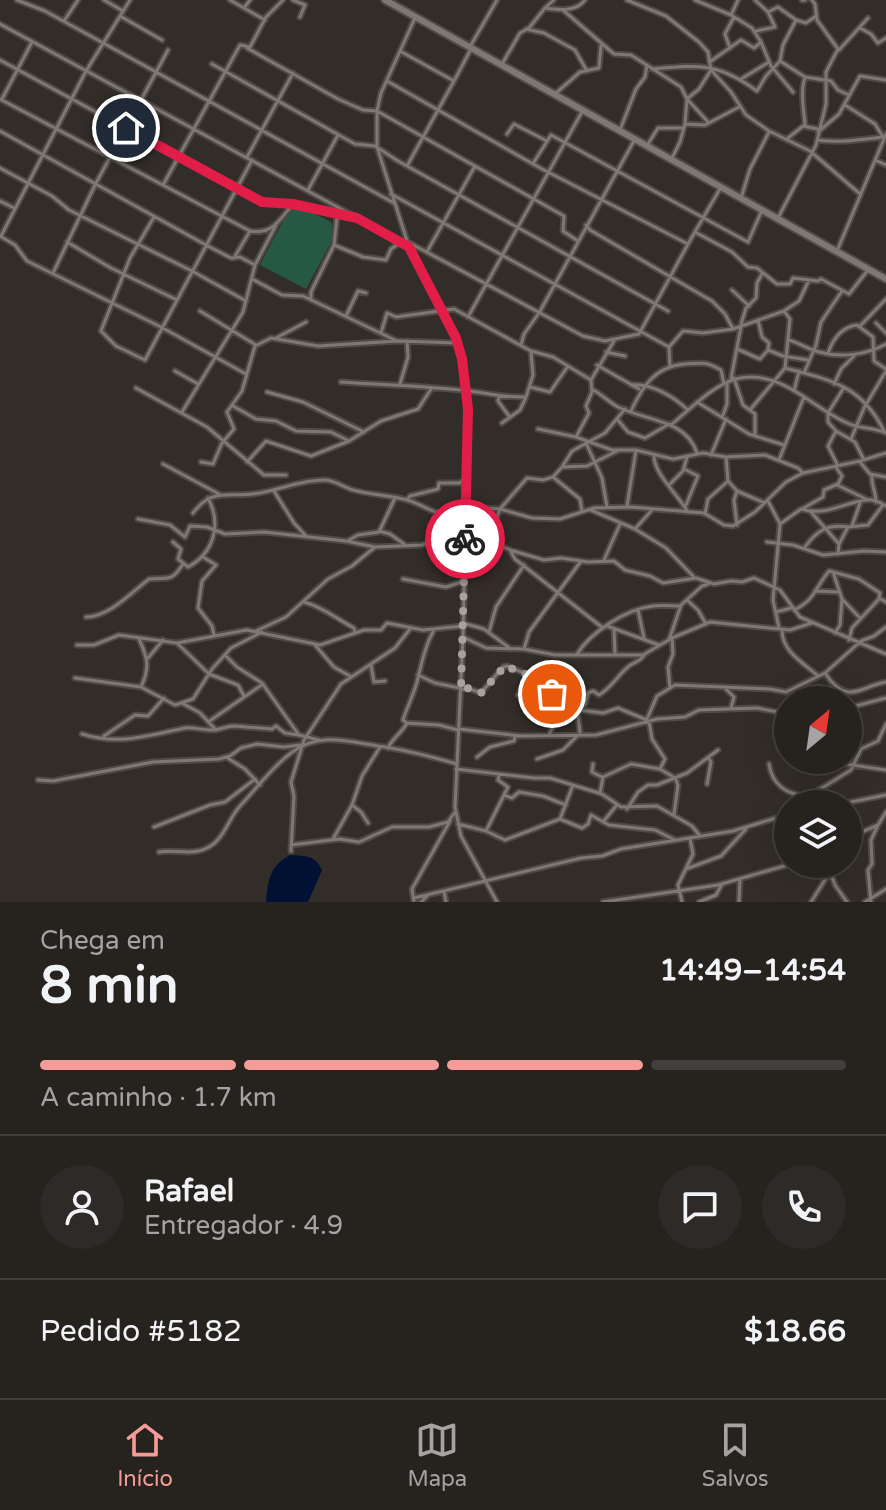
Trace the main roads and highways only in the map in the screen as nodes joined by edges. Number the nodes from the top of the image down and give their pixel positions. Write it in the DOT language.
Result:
graph roads {
  1 [pos="385,0"];
  2 [pos="886,279"];
  1 -- 2 [label="main road"];
}
